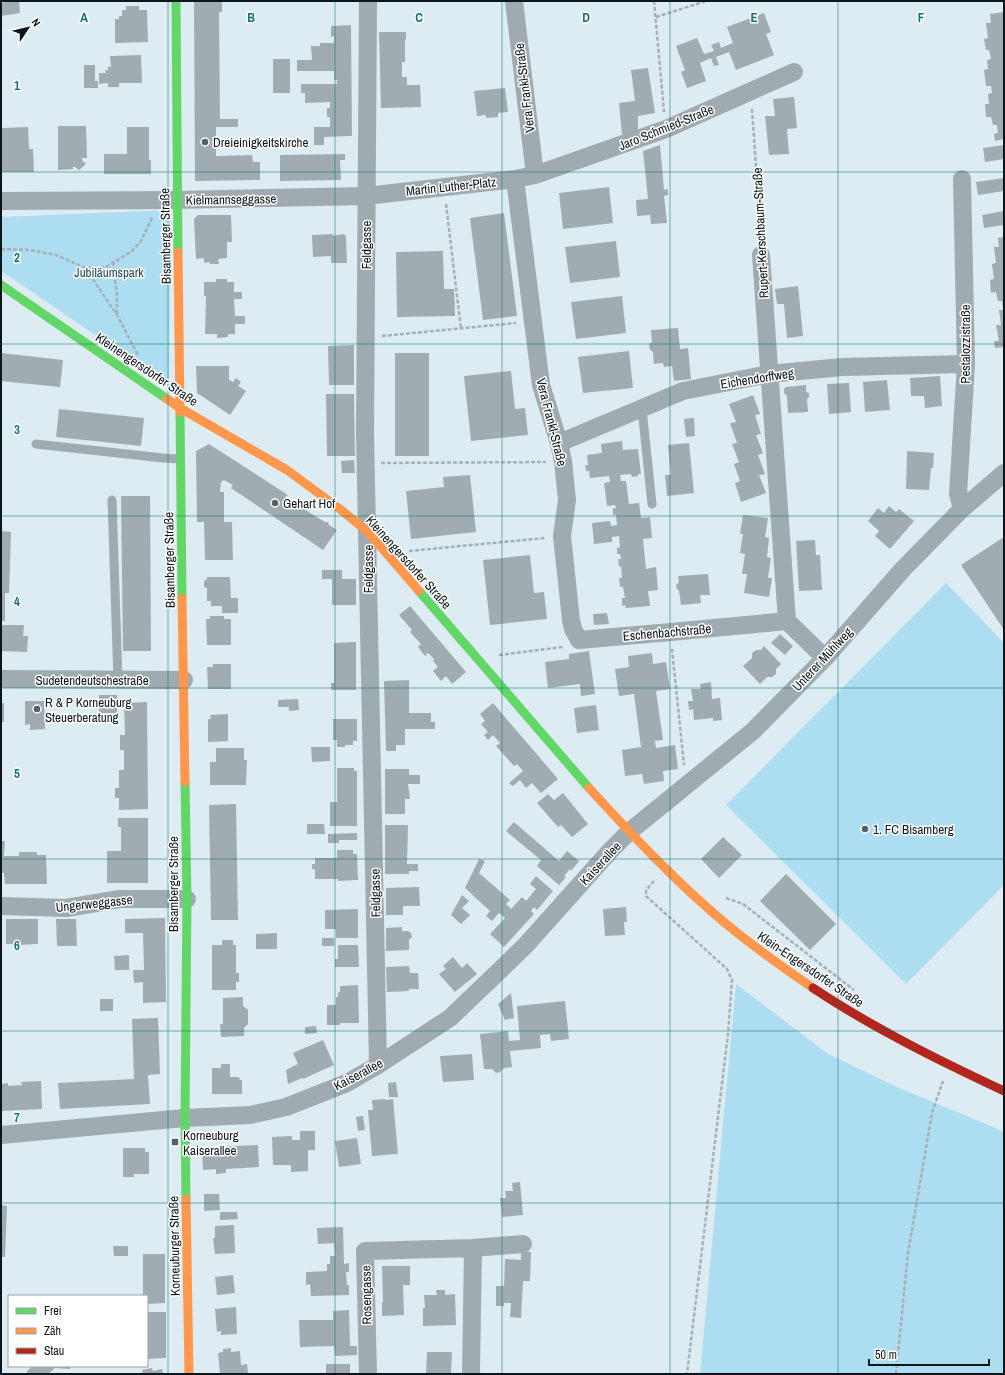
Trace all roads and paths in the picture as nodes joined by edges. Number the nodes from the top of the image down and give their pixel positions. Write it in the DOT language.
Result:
graph roads {
  1 [pos="176,1"];
  2 [pos="368,1"];
  3 [pos="514,1"];
  4 [pos="654,1"];
  5 [pos="706,1"];
  6 [pos="656,17"];
  7 [pos="794,72"];
  8 [pos="747,93"];
  9 [pos="666,129"];
  10 [pos="535,175"];
  11 [pos="515,179"];
  12 [pos="962,179"];
  13 [pos="445,187"];
  14 [pos="366,196"];
  15 [pos="169,200"];
  16 [pos="1,201"];
  17 [pos="1,249"];
  18 [pos="761,255"];
  19 [pos="113,262"];
  20 [pos="86,268"];
  21 [pos="1,285"];
  22 [pos="117,315"];
  23 [pos="532,321"];
  24 [pos="461,330"];
  25 [pos="367,338"];
  26 [pos="140,359"];
  27 [pos="966,364"];
  28 [pos="769,374"];
  29 [pos="180,408"];
  30 [pos="642,408"];
  31 [pos="559,443"];
  32 [pos="36,444"];
  33 [pos="180,459"];
  34 [pos="563,460"];
  35 [pos="366,463"];
  36 [pos="1004,473"];
  37 [pos="112,500"];
  38 [pos="652,504"];
  39 [pos="962,508"];
  40 [pos="368,532"];
  41 [pos="562,536"];
  42 [pos="406,551"];
  43 [pos="786,620"];
  44 [pos="671,632"];
  45 [pos="579,640"];
  46 [pos="496,656"];
  47 [pos="825,658"];
  48 [pos="1,678"];
  49 [pos="118,680"];
  50 [pos="184,680"];
  51 [pos="692,781"];
  52 [pos="629,832"];
  53 [pos="655,881"];
  54 [pos="187,899"];
  55 [pos="1,906"];
  56 [pos="378,1065"];
  57 [pos="949,1065"];
  58 [pos="1004,1091"];
  59 [pos="185,1118"];
  60 [pos="1,1135"];
  61 [pos="523,1244"];
  62 [pos="473,1248"];
  63 [pos="189,1374"];
  64 [pos="368,1374"];
  65 [pos="472,1374"];
  66 [pos="687,1374"];
  67 [pos="896,1374"];
  1 -- 15 [label="street, Bisamberger Straße"];
  2 -- 14 [label="street, Feldgasse"];
  3 -- 10 [label="street, Vera Frankl-Straße"];
  4 -- 6 [label="path"];
  5 -- 6 [label="path"];
  6 -- 9 [label="path"];
  7 -- 8 [label="street, Jaro Schmied-Straße"];
  8 -- 9 [label="street, Jaro Schmied-Straße"];
  8 -- 18 [label="path, Rupert-Kerschbaum-Straße"];
  9 -- 10 [label="street, Jaro Schmied-Straße"];
  10 -- 11 [label="street, Martin Luther-Platz"];
  11 -- 13 [label="street, Martin Luther-Platz"];
  11 -- 23 [label="street, Vera Frankl-Straße"];
  12 -- 27 [label="street, Pestalozzistraße"];
  13 -- 14 [label="street, Martin Luther-Platz"];
  13 -- 24 [label="path"];
  14 -- 15 [label="street, Kielmannseggasse"];
  14 -- 25 [label="street, Feldgasse"];
  15 -- 16 [label="street, Kielmannseggasse"];
  15 -- 19 [label="path"];
  15 -- 29 [label="street, Bisamberger Straße"];
  17 -- 20 [label="path"];
  18 -- 28 [label="street, Rupert-Kerschbaum-Straße"];
  19 -- 20 [label="path"];
  19 -- 22 [label="path"];
  20 -- 22 [label="path"];
  21 -- 29 [label="street, Kleinengersdorfer Straße"];
  22 -- 26 [label="path"];
  23 -- 24 [label="path"];
  23 -- 31 [label="street, Vera Frankl-Straße"];
  24 -- 25 [label="path"];
  25 -- 35 [label="street, Feldgasse"];
  27 -- 28 [label="street, Eichendorffweg"];
  27 -- 39 [label="street, Pestalozzistraße"];
  28 -- 30 [label="street, Eichendorffweg"];
  28 -- 43 [label="street, Rupert-Kerschbaum-Straße"];
  29 -- 33 [label="street, Bisamberger Straße"];
  29 -- 40 [label="street, Kleinengersdorfer Straße"];
  30 -- 31 [label="street, Eichendorffweg"];
  30 -- 38 [label="lane"];
  31 -- 34 [label="street, Vera Frankl-Straße"];
  32 -- 33 [label="lane"];
  33 -- 50 [label="street, Bisamberger Straße"];
  34 -- 35 [label="path"];
  34 -- 41 [label="street, Vera Frankl-Straße"];
  35 -- 40 [label="street, Feldgasse"];
  36 -- 39 [label="street, Unterer Mühlweg"];
  37 -- 49 [label="lane"];
  39 -- 47 [label="street, Unterer Mühlweg"];
  40 -- 52 [label="street, Kleinengersdorfer Straße"];
  40 -- 56 [label="street, Feldgasse"];
  41 -- 42 [label="path"];
  41 -- 45 [label="street, Vera Frankl-Straße"];
  43 -- 44 [label="street, Eschenbachstraße"];
  43 -- 47 [label="street"];
  44 -- 45 [label="street, Eschenbachstraße"];
  44 -- 51 [label="path"];
  45 -- 46 [label="path"];
  47 -- 51 [label="street, Unterer Mühlweg"];
  48 -- 49 [label="street, Sudetendeutschestraße"];
  49 -- 50 [label="street, Sudetendeutschestraße"];
  50 -- 54 [label="street, Bisamberger Straße"];
  51 -- 52 [label="street, Unterer Mühlweg"];
  52 -- 56 [label="street, Kaiserallee"];
  52 -- 57 [label="street, Klein-Engersdorfer Straße"];
  53 -- 66 [label="path"];
  54 -- 55 [label="street, Ungerweggasse"];
  54 -- 59 [label="street, Bisamberger Straße"];
  56 -- 59 [label="street, Kaiserallee"];
  57 -- 58 [label="street, Klein-Engersdorfer Straße"];
  57 -- 67 [label="path"];
  59 -- 60 [label="street, Kaiserallee"];
  59 -- 63 [label="street, Korneuburger Straße"];
  61 -- 62 [label="street, Rosengasse"];
  62 -- 64 [label="street, Rosengasse"];
  62 -- 65 [label="street"];
}
